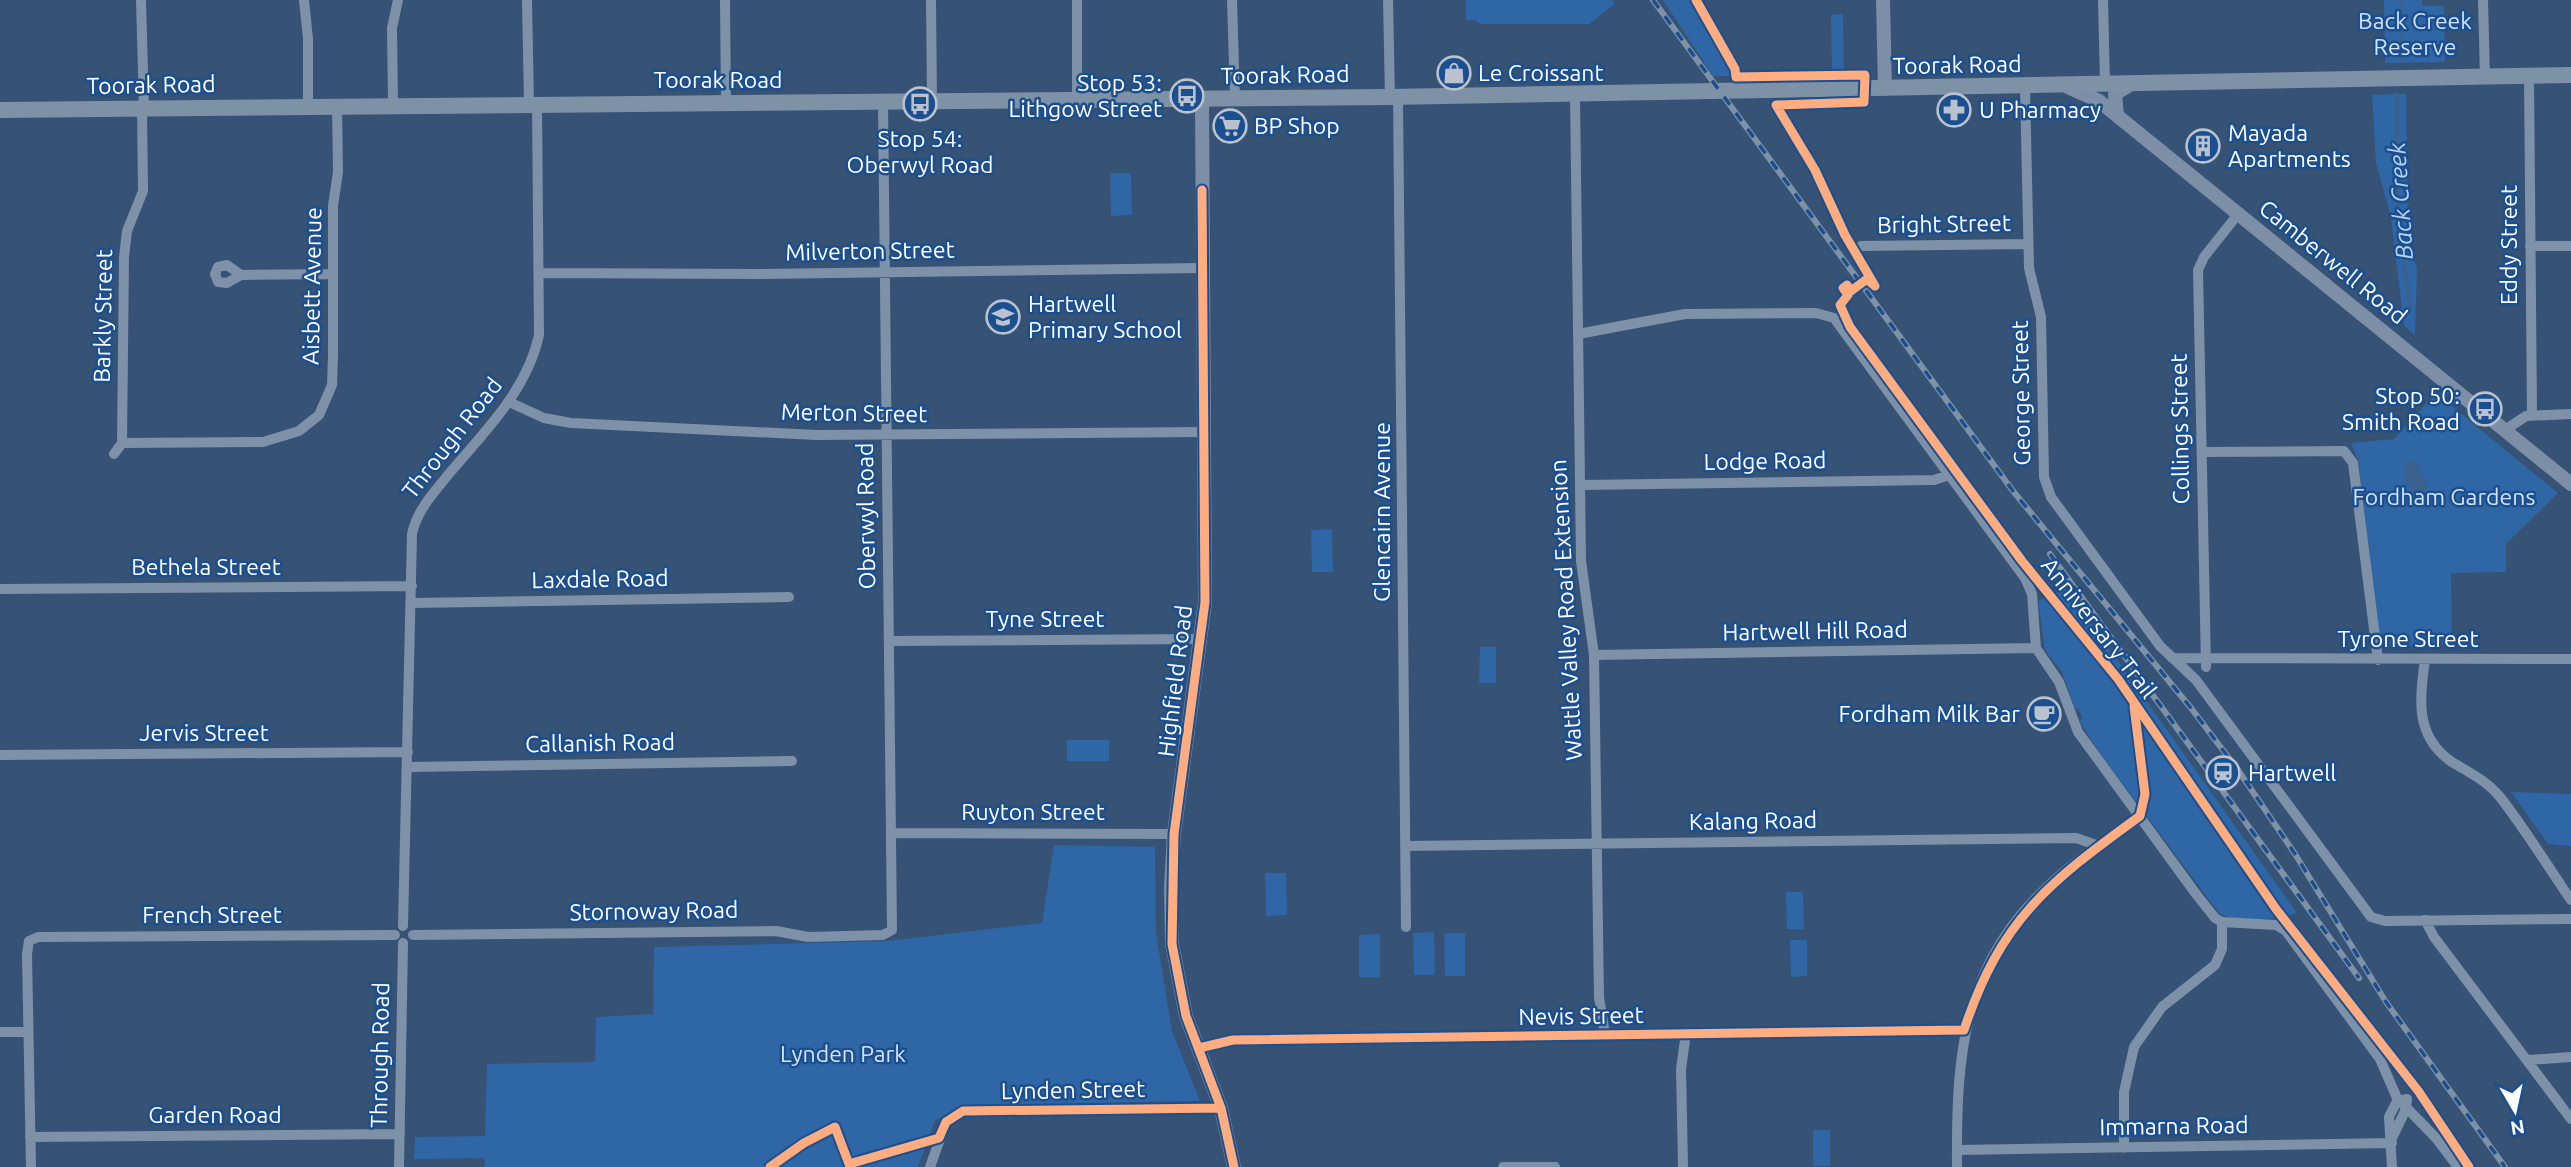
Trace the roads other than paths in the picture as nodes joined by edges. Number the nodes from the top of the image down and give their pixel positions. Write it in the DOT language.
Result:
graph roads {
  1 [pos="141,0"];
  2 [pos="304,0"];
  3 [pos="398,0"];
  4 [pos="527,0"];
  5 [pos="725,0"];
  6 [pos="930,0"];
  7 [pos="1077,0"];
  8 [pos="1232,0"];
  9 [pos="1388,0"];
  10 [pos="1883,0"];
  11 [pos="2103,0"];
  12 [pos="2483,0"];
  13 [pos="2571,75"];
  14 [pos="2529,76"];
  15 [pos="2485,77"];
  16 [pos="2105,84"];
  17 [pos="2131,84"];
  18 [pos="2025,86"];
  19 [pos="2062,86"];
  20 [pos="1885,89"];
  21 [pos="1575,94"];
  22 [pos="1394,97"];
  23 [pos="1202,99"];
  24 [pos="1235,99"];
  25 [pos="1077,100"];
  26 [pos="932,101"];
  27 [pos="883,102"];
  28 [pos="726,103"];
  29 [pos="533,104"];
  30 [pos="393,105"];
  31 [pos="309,106"];
  32 [pos="337,106"];
  33 [pos="143,108"];
  34 [pos="0,110"];
  35 [pos="2117,115"];
  36 [pos="2238,214"];
  37 [pos="2028,244"];
  38 [pos="1861,246"];
  39 [pos="2530,246"];
  40 [pos="2571,246"];
  41 [pos="1201,268"];
  42 [pos="885,270"];
  43 [pos="539,273"];
  44 [pos="333,274"];
  45 [pos="240,275"];
  46 [pos="1578,334"];
  47 [pos="509,402"];
  48 [pos="2571,414"];
  49 [pos="2532,415"];
  50 [pos="2505,430"];
  51 [pos="1202,432"];
  52 [pos="886,436"];
  53 [pos="122,443"];
  54 [pos="2202,453"];
  55 [pos="114,454"];
  56 [pos="1949,475"];
  57 [pos="2571,484"];
  58 [pos="1580,485"];
  59 [pos="412,586"];
  60 [pos="0,589"];
  61 [pos="789,597"];
  62 [pos="412,603"];
  63 [pos="1202,639"];
  64 [pos="889,641"];
  65 [pos="2036,648"];
  66 [pos="1594,655"];
  67 [pos="2172,658"];
  68 [pos="2571,659"];
  69 [pos="2378,660"];
  70 [pos="2425,660"];
  71 [pos="2206,662"];
  72 [pos="2196,680"];
  73 [pos="408,752"];
  74 [pos="0,755"];
  75 [pos="792,761"];
  76 [pos="408,766"];
  77 [pos="2140,816"];
  78 [pos="891,833"];
  79 [pos="1174,834"];
  80 [pos="1596,845"];
  81 [pos="1405,846"];
  82 [pos="2099,846"];
  83 [pos="2571,901"];
  84 [pos="2571,919"];
  85 [pos="2430,920"];
  86 [pos="2222,922"];
  87 [pos="404,926"];
  88 [pos="1406,927"];
  89 [pos="892,930"];
  90 [pos="413,935"];
  91 [pos="399,939"];
  92 [pos="1964,1030"];
  93 [pos="0,1032"];
  94 [pos="28,1032"];
  95 [pos="1680,1034"];
  96 [pos="1599,1035"];
  97 [pos="1199,1048"];
  98 [pos="2571,1057"];
  99 [pos="2528,1060"];
  100 [pos="2404,1103"];
  101 [pos="1221,1108"];
  102 [pos="2571,1119"];
  103 [pos="400,1135"];
  104 [pos="30,1137"];
  105 [pos="2392,1141"];
  106 [pos="2124,1148"];
  107 [pos="1957,1150"];
  108 [pos="31,1167"];
  109 [pos="399,1167"];
  110 [pos="930,1167"];
  111 [pos="1234,1167"];
  112 [pos="1503,1167"];
  113 [pos="1555,1167"];
  114 [pos="1683,1167"];
  115 [pos="1957,1167"];
  116 [pos="2392,1167"];
  117 [pos="2458,1167"];
  1 -- 33 [label="street, Barkly Street"];
  2 -- 31 [label="street"];
  3 -- 30 [label="street"];
  4 -- 29 [label="street, Through Road"];
  5 -- 28 [label="street"];
  6 -- 26 [label="street"];
  7 -- 25 [label="street"];
  8 -- 24 [label="street"];
  9 -- 22 [label="street, Glencairn Avenue"];
  10 -- 20 [label="main road"];
  11 -- 16 [label="street"];
  12 -- 15 [label="street"];
  13 -- 14 [label="highway, Toorak Road"];
  14 -- 15 [label="highway, Toorak Road"];
  14 -- 39 [label="street, Eddy Street"];
  15 -- 17 [label="highway, Toorak Road"];
  16 -- 17 [label="highway, Toorak Road"];
  16 -- 19 [label="highway, Toorak Road"];
  17 -- 35 [label="main road"];
  18 -- 19 [label="highway, Toorak Road"];
  18 -- 20 [label="highway, Toorak Road"];
  18 -- 37 [label="street, George Street"];
  19 -- 35 [label="main road, Camberwell Road"];
  20 -- 21 [label="highway, Toorak Road"];
  21 -- 22 [label="highway, Toorak Road"];
  21 -- 46 [label="street, Wattle Valley Road Extension"];
  22 -- 24 [label="highway, Toorak Road"];
  22 -- 81 [label="street, Glencairn Avenue"];
  23 -- 24 [label="highway, Toorak Road"];
  23 -- 25 [label="highway, Toorak Road"];
  23 -- 41 [label="main road, Highfield Road"];
  25 -- 26 [label="highway, Toorak Road"];
  26 -- 27 [label="highway, Toorak Road"];
  27 -- 28 [label="highway, Toorak Road"];
  27 -- 42 [label="street, Oberwyl Road"];
  28 -- 29 [label="highway, Toorak Road"];
  29 -- 30 [label="highway, Toorak Road"];
  29 -- 43 [label="street, Through Road"];
  30 -- 32 [label="highway, Toorak Road"];
  31 -- 32 [label="highway, Toorak Road"];
  31 -- 33 [label="highway, Toorak Road"];
  32 -- 44 [label="street, Aisbett Avenue"];
  33 -- 34 [label="highway, Toorak Road"];
  33 -- 53 [label="street, Barkly Street"];
  35 -- 36 [label="main road, Camberwell Road"];
  36 -- 50 [label="main road, Camberwell Road"];
  36 -- 54 [label="street, Collings Street"];
  37 -- 38 [label="street, Bright Street"];
  37 -- 67 [label="street, George Street"];
  39 -- 40 [label="street"];
  39 -- 49 [label="street, Eddy Street"];
  41 -- 42 [label="street, Milverton Street"];
  41 -- 51 [label="main road, Highfield Road"];
  42 -- 43 [label="street, Milverton Street"];
  42 -- 52 [label="street, Oberwyl Road"];
  43 -- 47 [label="street, Through Road"];
  44 -- 45 [label="street"];
  44 -- 53 [label="street, Aisbett Avenue"];
  46 -- 56 [label="street"];
  46 -- 58 [label="street, Wattle Valley Road Extension"];
  47 -- 52 [label="street, Merton Street"];
  47 -- 59 [label="street, Through Road"];
  48 -- 49 [label="street"];
  49 -- 50 [label="street"];
  50 -- 57 [label="main road, Camberwell Road"];
  51 -- 52 [label="street, Merton Street"];
  51 -- 63 [label="main road, Highfield Road"];
  52 -- 64 [label="street, Oberwyl Road"];
  53 -- 55 [label="street"];
  54 -- 69 [label="street"];
  54 -- 71 [label="street, Collings Street"];
  56 -- 58 [label="street, Lodge Road"];
  56 -- 65 [label="street"];
  58 -- 66 [label="street, Wattle Valley Road Extension"];
  59 -- 60 [label="street, Bethela Street"];
  59 -- 62 [label="street, Through Road"];
  61 -- 62 [label="street, Laxdale Road"];
  62 -- 73 [label="street, Through Road"];
  63 -- 64 [label="street, Tyne Street"];
  63 -- 79 [label="main road, Highfield Road"];
  64 -- 78 [label="street, Oberwyl Road"];
  65 -- 66 [label="street, Hartwell Hill Road"];
  65 -- 77 [label="street"];
  66 -- 80 [label="street, Wattle Valley Road Extension"];
  67 -- 71 [label="street, Tyrone Street"];
  67 -- 72 [label="street, George Street"];
  68 -- 70 [label="street, Tyrone Street"];
  69 -- 70 [label="street, Tyrone Street"];
  69 -- 71 [label="street, Tyrone Street"];
  70 -- 83 [label="street"];
  71 -- 72 [label="street"];
  72 -- 85 [label="street, George Street"];
  73 -- 74 [label="street, Jervis Street"];
  73 -- 76 [label="street, Through Road"];
  75 -- 76 [label="street, Callanish Road"];
  76 -- 87 [label="street, Through Road"];
  77 -- 82 [label="street"];
  77 -- 86 [label="street"];
  78 -- 79 [label="street, Ruyton Street"];
  78 -- 89 [label="street, Oberwyl Road"];
  79 -- 97 [label="main road, Highfield Road"];
  80 -- 81 [label="street, Kalang Road"];
  80 -- 82 [label="street, Kalang Road"];
  80 -- 96 [label="street, Wattle Valley Road Extension"];
  81 -- 88 [label="street, Glencairn Avenue"];
  82 -- 92 [label="street"];
  84 -- 85 [label="street, George Street"];
  85 -- 99 [label="street"];
  86 -- 100 [label="street"];
  86 -- 106 [label="street"];
  87 -- 90 [label="street"];
  87 -- 91 [label="street"];
  89 -- 90 [label="street, Stornoway Road"];
  90 -- 91 [label="street"];
  91 -- 94 [label="street, French Street"];
  91 -- 103 [label="street, Through Road"];
  92 -- 95 [label="street, Nevis Street"];
  92 -- 107 [label="street"];
  93 -- 94 [label="street"];
  94 -- 104 [label="street"];
  95 -- 96 [label="street, Nevis Street"];
  95 -- 114 [label="street"];
  96 -- 97 [label="street, Nevis Street"];
  97 -- 101 [label="main road, Highfield Road"];
  98 -- 99 [label="street"];
  99 -- 102 [label="street"];
  100 -- 105 [label="street"];
  100 -- 117 [label="street"];
  101 -- 110 [label="street, Lynden Street"];
  101 -- 111 [label="main road, Highfield Road"];
  103 -- 104 [label="street, Garden Road"];
  103 -- 109 [label="street, Through Road"];
  104 -- 108 [label="street"];
  105 -- 106 [label="street, Immarna Road"];
  105 -- 116 [label="street"];
  106 -- 107 [label="street, Immarna Road"];
  107 -- 115 [label="street"];
  112 -- 113 [label="street"];
}
